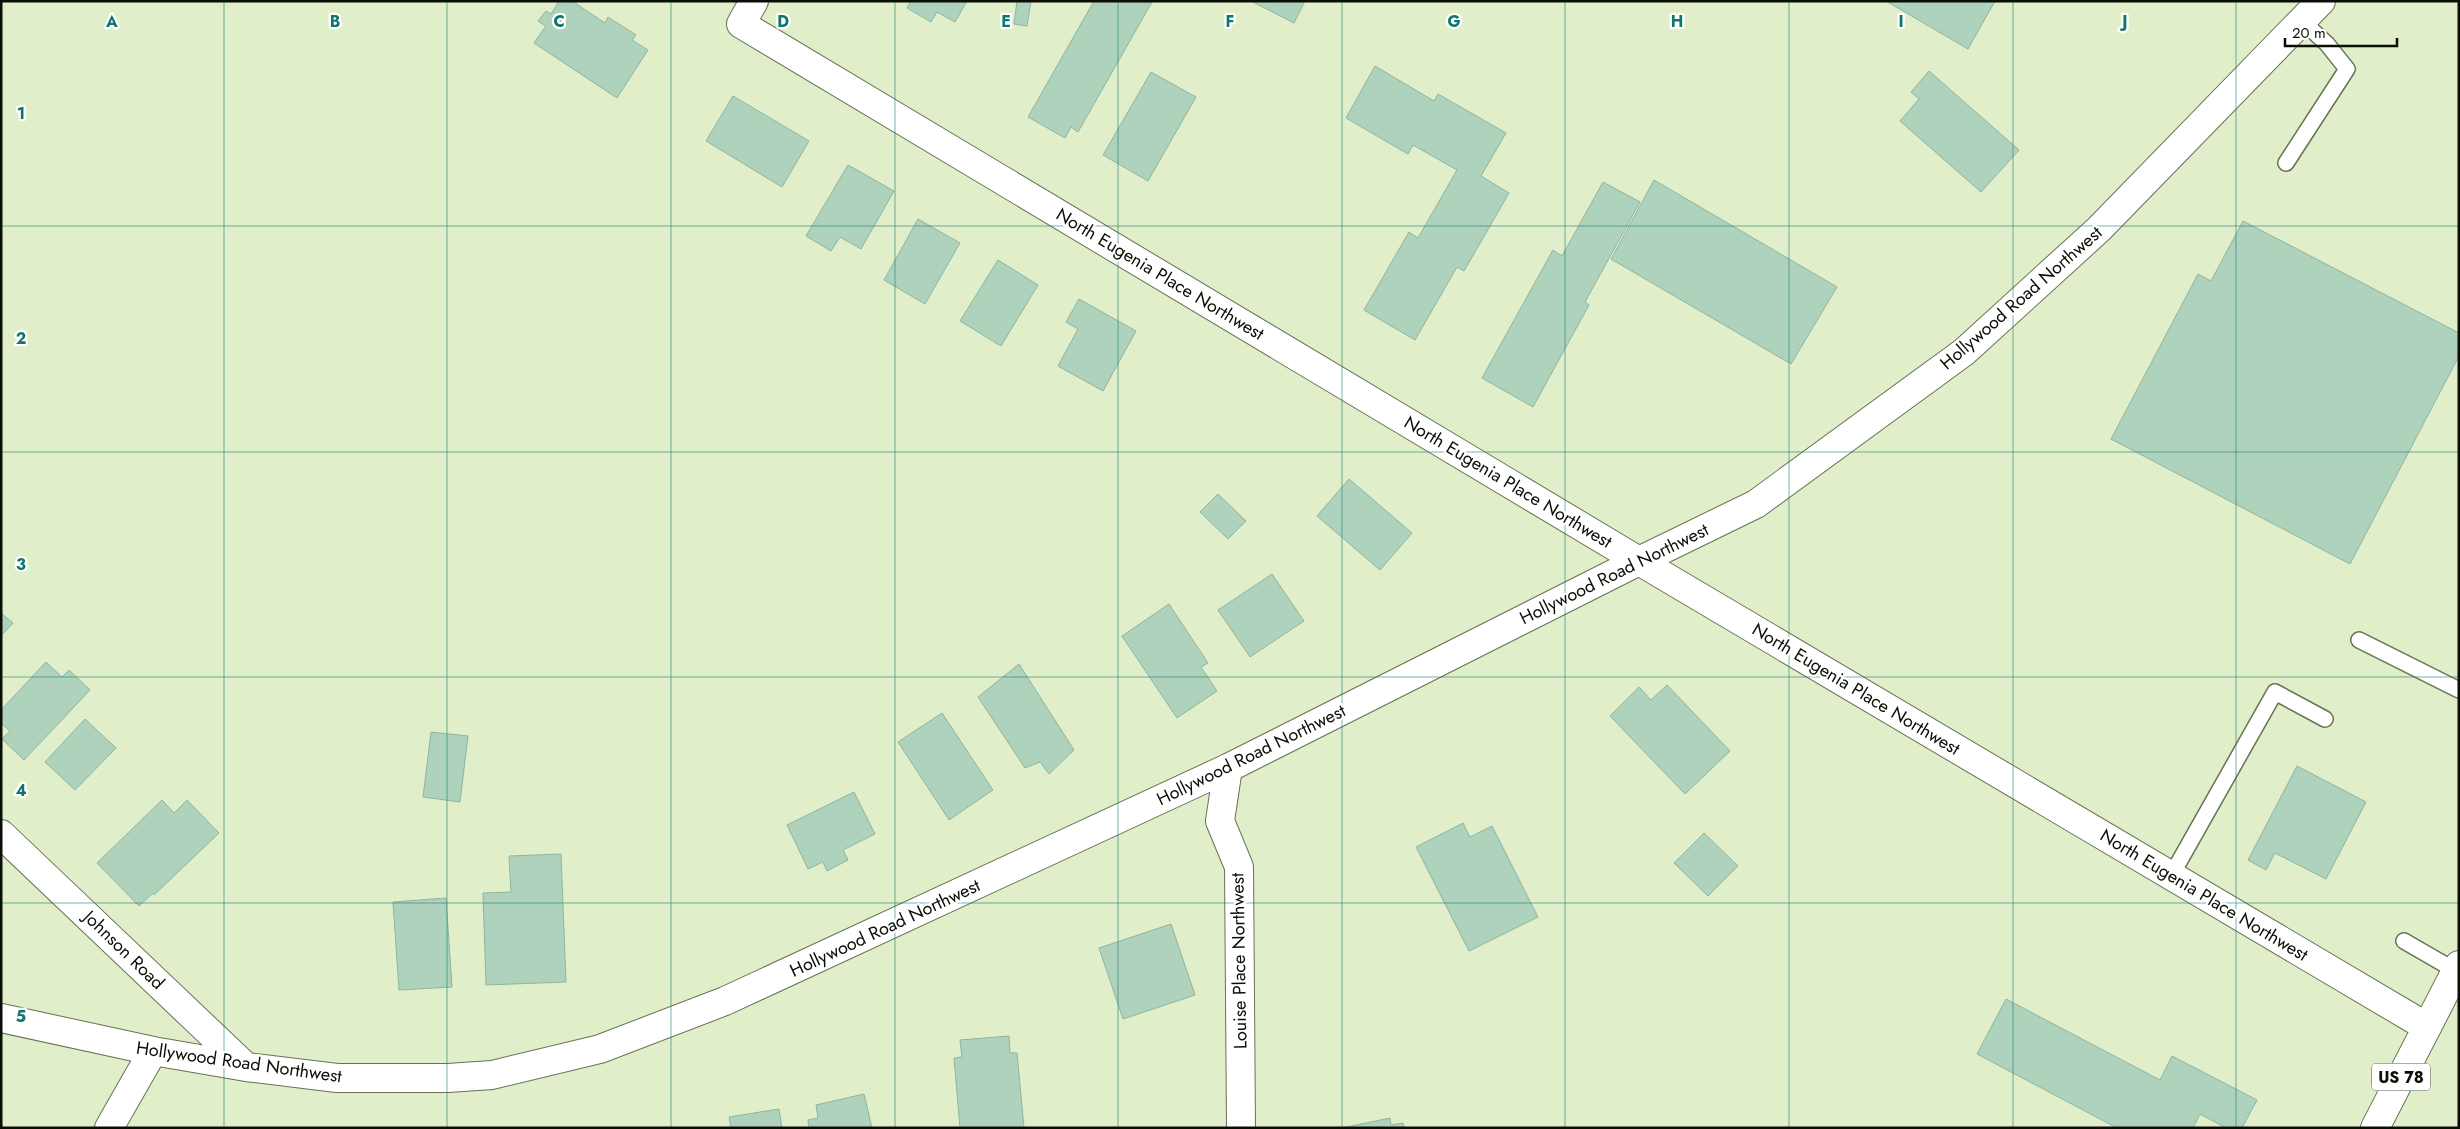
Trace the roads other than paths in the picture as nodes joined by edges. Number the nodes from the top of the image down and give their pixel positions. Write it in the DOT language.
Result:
graph roads {
  1 [pos="754,1"];
  2 [pos="2321,1"];
  3 [pos="2302,21"];
  4 [pos="2286,163"];
  5 [pos="1639,560"];
  6 [pos="2359,640"];
  7 [pos="2459,690"];
  8 [pos="2325,718"];
  9 [pos="1228,768"];
  10 [pos="1,834"];
  11 [pos="2171,876"];
  12 [pos="2404,941"];
  13 [pos="2457,968"];
  14 [pos="1,1018"];
  15 [pos="2427,1027"];
  16 [pos="153,1051"];
  17 [pos="246,1067"];
  18 [pos="109,1128"];
  19 [pos="1241,1128"];
  20 [pos="2375,1128"];
  1 -- 5 [label="street, North Eugenia Place Northwest"];
  2 -- 3 [label="street, Hollywood Road Northwest"];
  3 -- 4 [label="lane"];
  3 -- 5 [label="street, Hollywood Road Northwest"];
  5 -- 9 [label="street, Hollywood Road Northwest"];
  5 -- 11 [label="street, North Eugenia Place Northwest"];
  6 -- 7 [label="lane"];
  8 -- 11 [label="lane"];
  9 -- 17 [label="street, Hollywood Road Northwest"];
  9 -- 19 [label="street, Louise Place Northwest"];
  10 -- 17 [label="street, Johnson Road"];
  11 -- 15 [label="street, North Eugenia Place Northwest"];
  12 -- 13 [label="lane"];
  13 -- 15 [label="street, US 78"];
  14 -- 16 [label="street, Hollywood Road Northwest"];
  15 -- 20 [label="street, US 78"];
  16 -- 17 [label="street, Hollywood Road Northwest"];
  16 -- 18 [label="street"];
}
